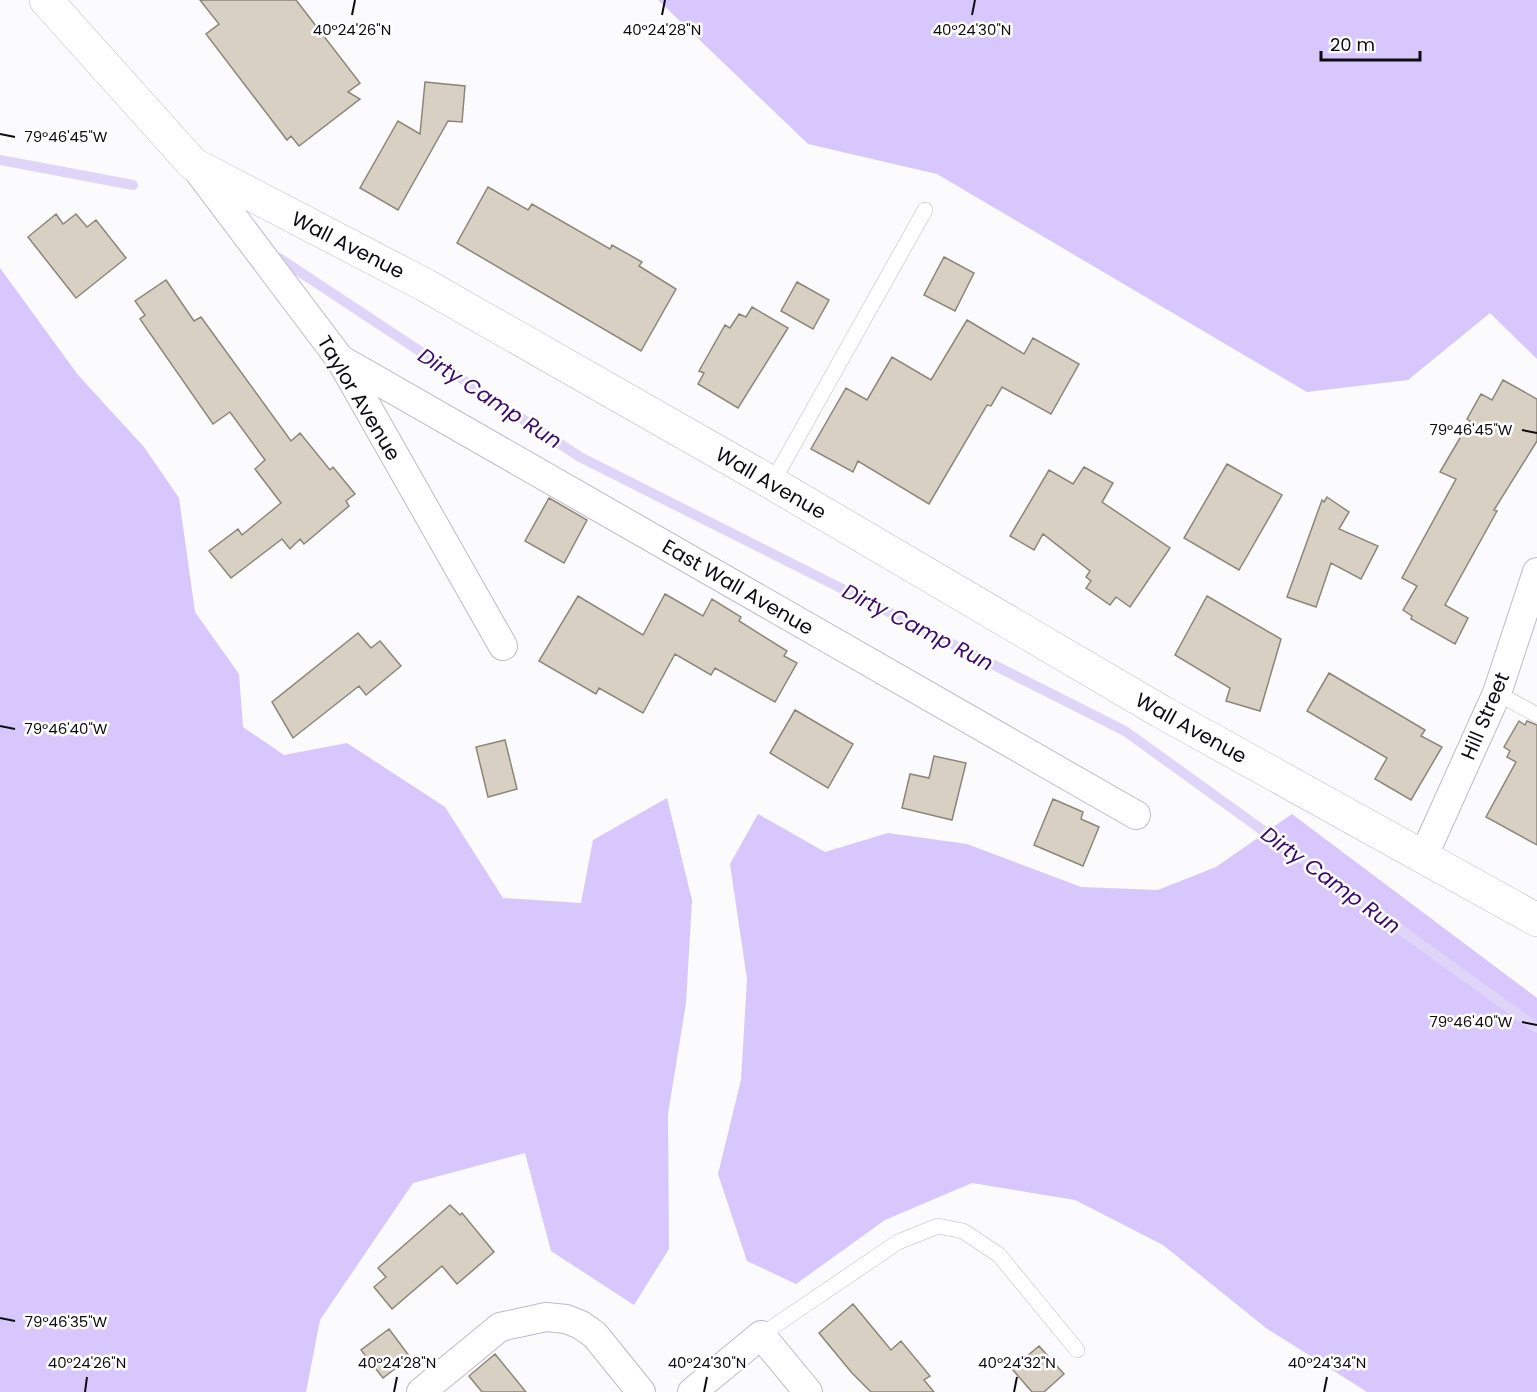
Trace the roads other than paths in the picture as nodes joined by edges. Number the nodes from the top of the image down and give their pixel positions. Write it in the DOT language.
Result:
graph roads {
  1 [pos="46,0"];
  2 [pos="193,164"];
  3 [pos="925,210"];
  4 [pos="340,359"];
  5 [pos="772,483"];
  6 [pos="1537,572"];
  7 [pos="503,646"];
  8 [pos="1497,693"];
  9 [pos="1537,715"];
  10 [pos="1136,815"];
  11 [pos="1424,855"];
  12 [pos="1537,920"];
  13 [pos="761,1335"];
  14 [pos="1077,1350"];
  15 [pos="421,1392"];
  16 [pos="641,1392"];
  17 [pos="692,1392"];
  18 [pos="808,1392"];
  1 -- 2 [label="street, Wall Avenue"];
  2 -- 4 [label="street, Taylor Avenue"];
  2 -- 5 [label="street, Wall Avenue"];
  3 -- 5 [label="lane"];
  4 -- 7 [label="street, Taylor Avenue"];
  4 -- 10 [label="street, East Wall Avenue"];
  5 -- 11 [label="street, Wall Avenue"];
  6 -- 8 [label="street, Hill Street"];
  8 -- 9 [label="lane"];
  8 -- 11 [label="street, Hill Street"];
  11 -- 12 [label="street, Wall Avenue"];
  13 -- 14 [label="lane"];
  13 -- 17 [label="street"];
  13 -- 18 [label="street"];
  15 -- 16 [label="street"];
}
